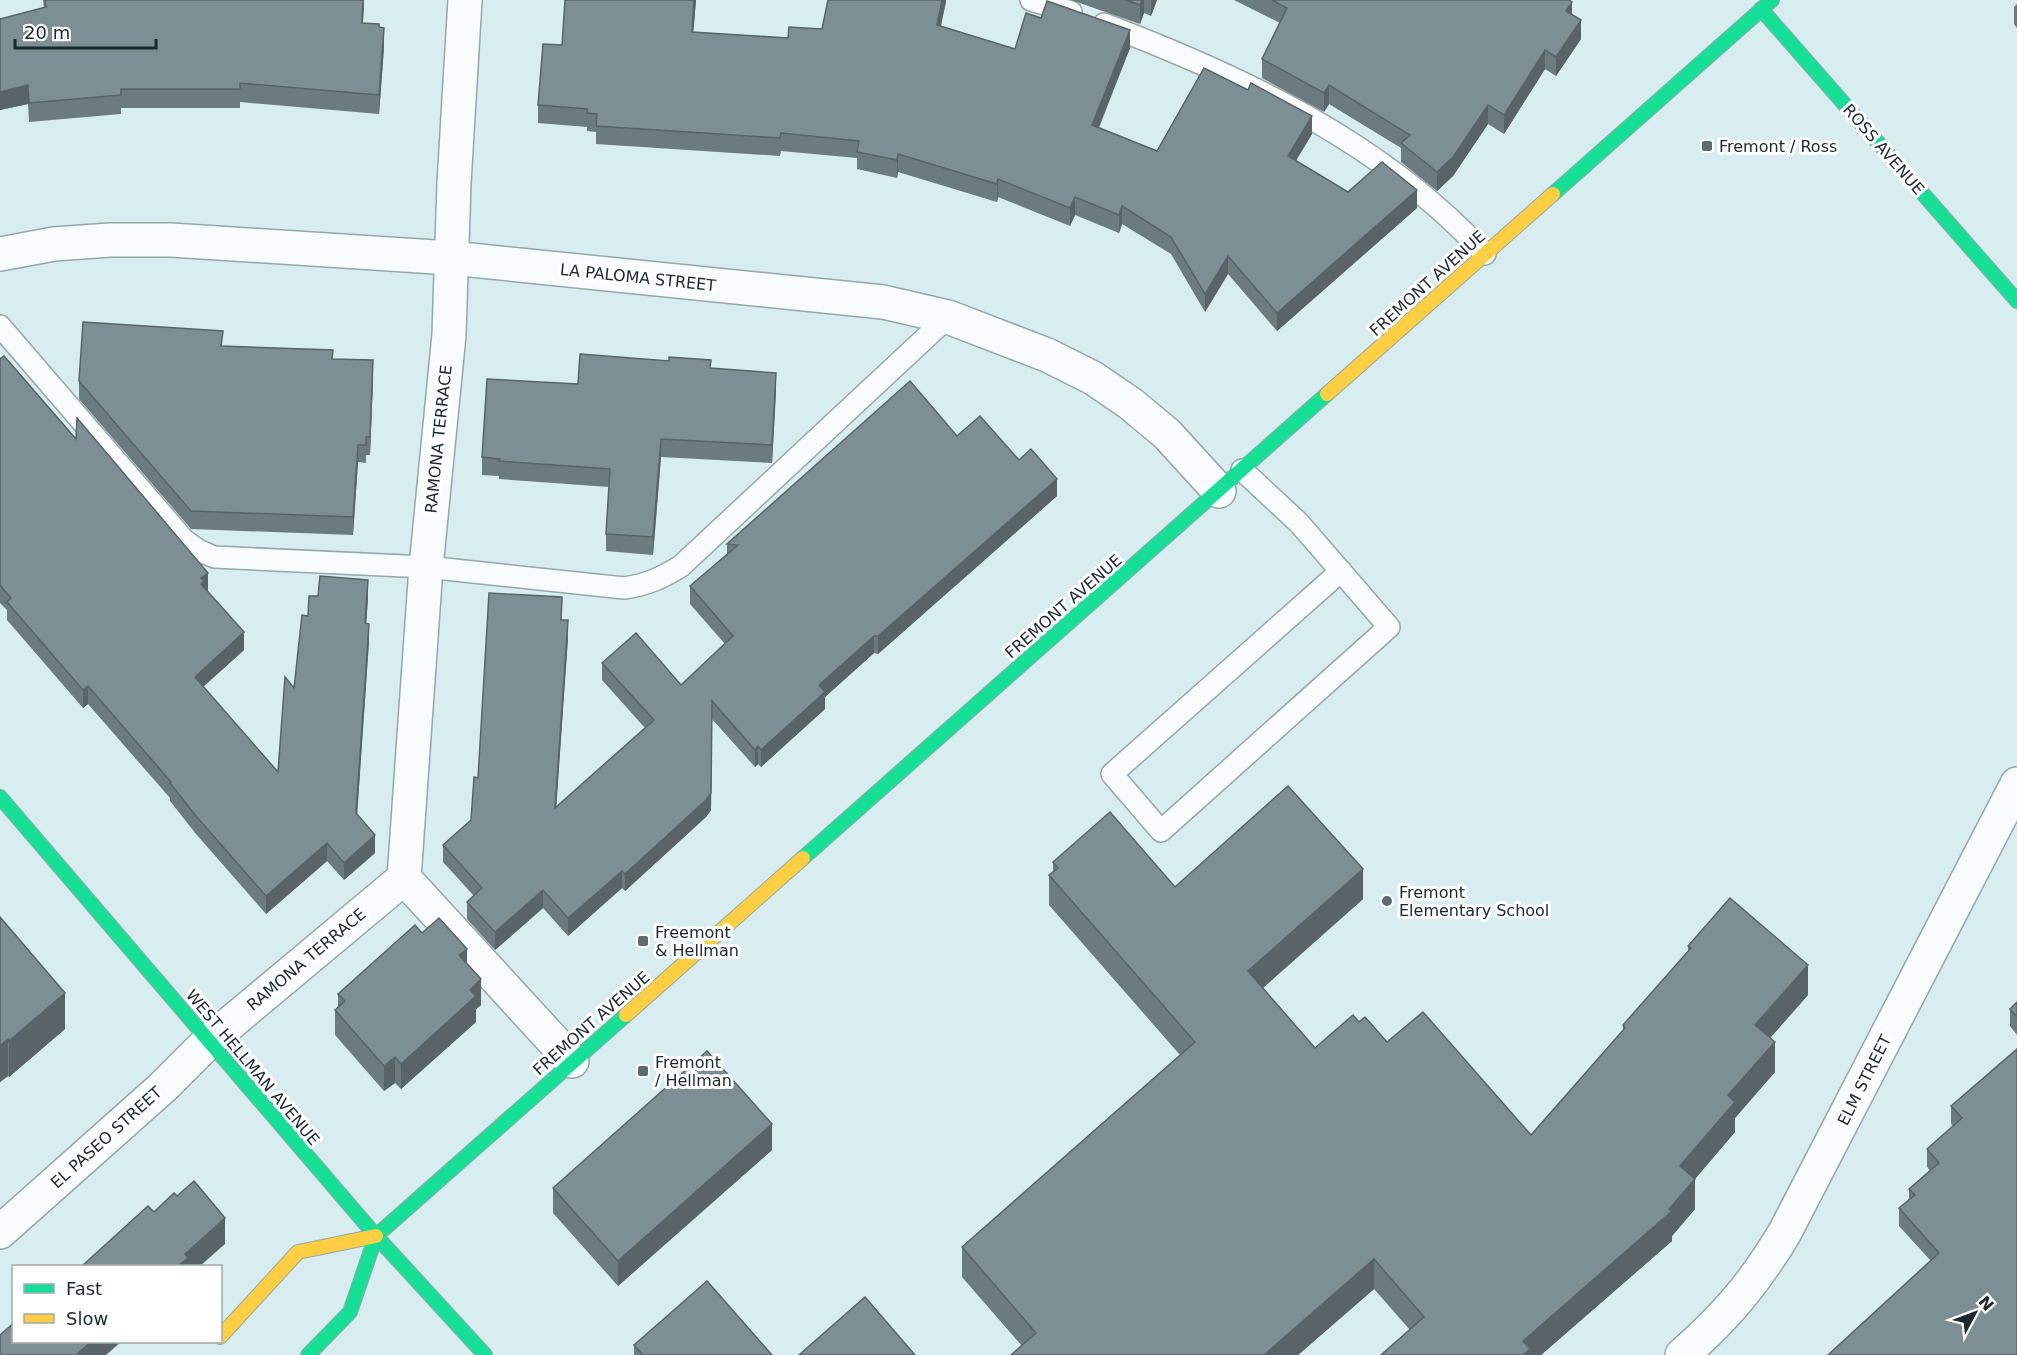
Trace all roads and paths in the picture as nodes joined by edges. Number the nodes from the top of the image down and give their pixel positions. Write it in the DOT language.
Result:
graph roads {
  1 [pos="465,0"];
  2 [pos="1031,0"];
  3 [pos="1760,3"];
  4 [pos="0,254"];
  5 [pos="1485,254"];
  6 [pos="451,258"];
  7 [pos="2017,302"];
  8 [pos="948,317"];
  9 [pos="0,327"];
  10 [pos="1230,481"];
  11 [pos="426,567"];
  12 [pos="1341,571"];
  13 [pos="2017,784"];
  14 [pos="0,797"];
  15 [pos="404,878"];
  16 [pos="209,1041"];
  17 [pos="572,1061"];
  18 [pos="0,1232"];
  19 [pos="376,1236"];
  20 [pos="222,1335"];
  21 [pos="308,1355"];
  22 [pos="485,1355"];
  23 [pos="1682,1355"];
  1 -- 6 [label="street, RAMONA TERRACE"];
  2 -- 5 [label="lane"];
  3 -- 5 [label="main road, FREMONT AVENUE"];
  3 -- 7 [label="main road, ROSS AVENUE"];
  4 -- 6 [label="street, LA PALOMA STREET"];
  5 -- 10 [label="main road, FREMONT AVENUE"];
  6 -- 8 [label="street, LA PALOMA STREET"];
  6 -- 11 [label="street, RAMONA TERRACE"];
  8 -- 10 [label="street, LA PALOMA STREET"];
  8 -- 11 [label="lane"];
  9 -- 11 [label="lane"];
  10 -- 12 [label="lane"];
  10 -- 17 [label="main road, FREMONT AVENUE"];
  11 -- 15 [label="street, RAMONA TERRACE"];
  12 -- 12 [label="lane"];
  13 -- 23 [label="street, ELM STREET"];
  14 -- 16 [label="main road, WEST HELLMAN AVENUE"];
  15 -- 16 [label="street, RAMONA TERRACE"];
  15 -- 17 [label="street"];
  16 -- 18 [label="street, EL PASEO STREET"];
  16 -- 19 [label="main road, WEST HELLMAN AVENUE"];
  17 -- 19 [label="main road, FREMONT AVENUE"];
  19 -- 20 [label="main road"];
  19 -- 21 [label="main road, FREMONT AVENUE"];
  19 -- 22 [label="main road, WEST HELLMAN AVENUE"];
}
